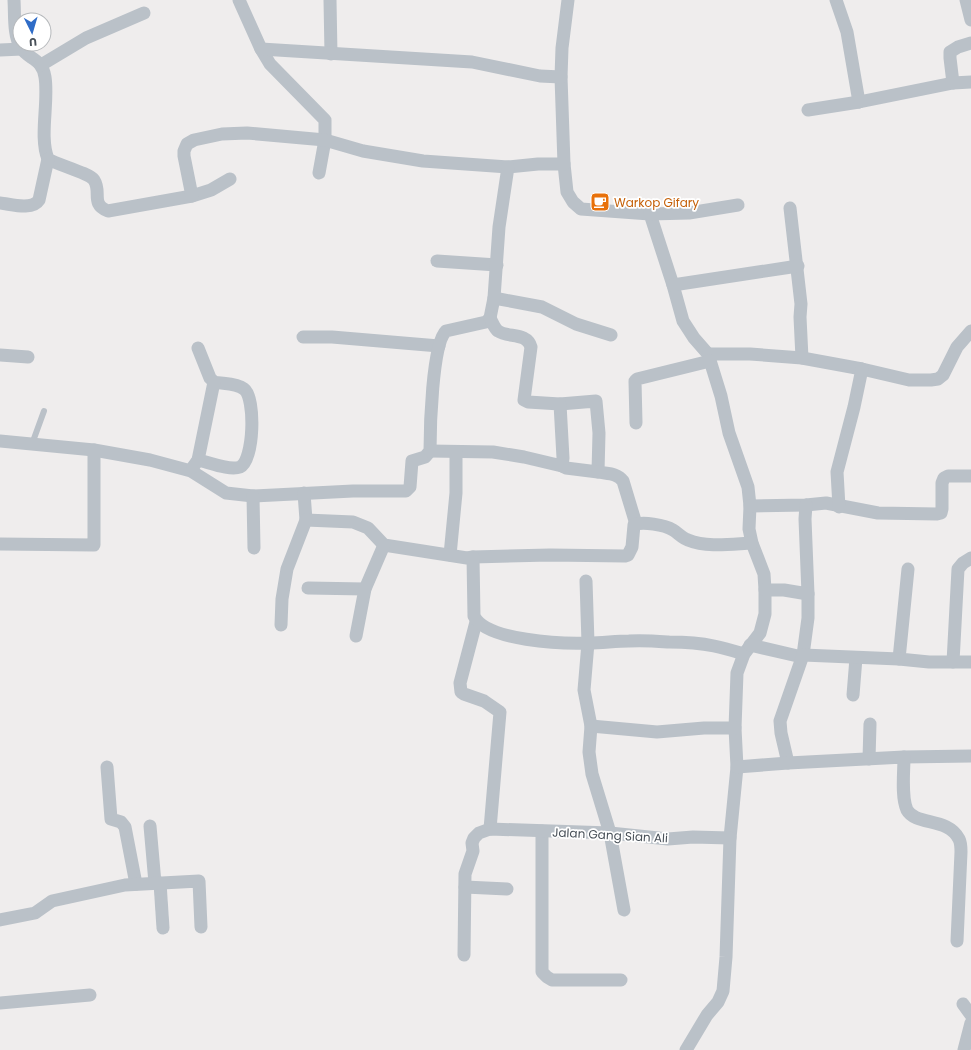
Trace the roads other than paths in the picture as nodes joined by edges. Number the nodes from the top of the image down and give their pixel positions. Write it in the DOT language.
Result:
graph roads {
  1 [pos="14,0"];
  2 [pos="239,0"];
  3 [pos="330,0"];
  4 [pos="568,0"];
  5 [pos="836,0"];
  6 [pos="966,0"];
  7 [pos="15,12"];
  8 [pos="144,13"];
  9 [pos="971,20"];
  10 [pos="971,42"];
  11 [pos="12,49"];
  12 [pos="261,49"];
  13 [pos="0,50"];
  14 [pos="26,52"];
  15 [pos="331,54"];
  16 [pos="41,65"];
  17 [pos="561,77"];
  18 [pos="971,82"];
  19 [pos="953,83"];
  20 [pos="859,102"];
  21 [pos="808,110"];
  22 [pos="325,140"];
  23 [pos="48,159"];
  24 [pos="564,164"];
  25 [pos="508,167"];
  26 [pos="319,173"];
  27 [pos="230,179"];
  28 [pos="192,196"];
  29 [pos="0,203"];
  30 [pos="738,205"];
  31 [pos="790,208"];
  32 [pos="650,214"];
  33 [pos="436,261"];
  34 [pos="497,265"];
  35 [pos="798,266"];
  36 [pos="673,285"];
  37 [pos="494,298"];
  38 [pos="490,318"];
  39 [pos="971,331"];
  40 [pos="611,335"];
  41 [pos="303,337"];
  42 [pos="439,346"];
  43 [pos="198,348"];
  44 [pos="0,355"];
  45 [pos="28,357"];
  46 [pos="709,357"];
  47 [pos="802,358"];
  48 [pos="862,369"];
  49 [pos="214,382"];
  50 [pos="560,404"];
  51 [pos="44,411"];
  52 [pos="636,424"];
  53 [pos="0,441"];
  54 [pos="32,444"];
  55 [pos="94,450"];
  56 [pos="430,451"];
  57 [pos="456,452"];
  58 [pos="195,465"];
  59 [pos="562,466"];
  60 [pos="598,472"];
  61 [pos="971,476"];
  62 [pos="304,494"];
  63 [pos="253,496"];
  64 [pos="806,505"];
  65 [pos="750,506"];
  66 [pos="839,507"];
  67 [pos="306,520"];
  68 [pos="636,524"];
  69 [pos="752,543"];
  70 [pos="0,544"];
  71 [pos="384,544"];
  72 [pos="254,548"];
  73 [pos="450,555"];
  74 [pos="473,557"];
  75 [pos="971,558"];
  76 [pos="908,569"];
  77 [pos="586,581"];
  78 [pos="308,588"];
  79 [pos="365,589"];
  80 [pos="766,590"];
  81 [pos="808,594"];
  82 [pos="476,622"];
  83 [pos="281,626"];
  84 [pos="356,636"];
  85 [pos="588,643"];
  86 [pos="747,650"];
  87 [pos="802,656"];
  88 [pos="856,658"];
  89 [pos="899,659"];
  90 [pos="953,662"];
  91 [pos="971,662"];
  92 [pos="853,695"];
  93 [pos="870,724"];
  94 [pos="591,726"];
  95 [pos="735,728"];
  96 [pos="971,756"];
  97 [pos="904,757"];
  98 [pos="869,759"];
  99 [pos="788,763"];
  100 [pos="107,767"];
  101 [pos="737,767"];
  102 [pos="150,826"];
  103 [pos="490,829"];
  104 [pos="542,831"];
  105 [pos="610,833"];
  106 [pos="730,838"];
  107 [pos="158,883"];
  108 [pos="136,884"];
  109 [pos="465,887"];
  110 [pos="507,890"];
  111 [pos="624,910"];
  112 [pos="0,920"];
  113 [pos="201,927"];
  114 [pos="163,928"];
  115 [pos="957,941"];
  116 [pos="464,955"];
  117 [pos="621,980"];
  118 [pos="90,995"];
  119 [pos="0,1003"];
  120 [pos="963,1004"];
  121 [pos="971,1015"];
  122 [pos="971,1023"];
  123 [pos="686,1050"];
  124 [pos="964,1050"];
  1 -- 7 [label="street"];
  2 -- 12 [label="street"];
  3 -- 15 [label="street"];
  4 -- 17 [label="street"];
  5 -- 20 [label="street"];
  6 -- 9 [label="street"];
  8 -- 16 [label="street"];
  10 -- 19 [label="street"];
  11 -- 13 [label="street"];
  12 -- 15 [label="street"];
  12 -- 22 [label="street"];
  14 -- 16 [label="street"];
  15 -- 17 [label="street"];
  16 -- 23 [label="street"];
  17 -- 24 [label="street"];
  18 -- 19 [label="street"];
  19 -- 20 [label="street"];
  20 -- 21 [label="street"];
  22 -- 25 [label="street"];
  22 -- 26 [label="street"];
  22 -- 28 [label="street"];
  23 -- 28 [label="street"];
  23 -- 29 [label="street"];
  24 -- 25 [label="street"];
  24 -- 32 [label="street"];
  25 -- 34 [label="street"];
  27 -- 28 [label="street"];
  30 -- 32 [label="street"];
  31 -- 35 [label="street"];
  32 -- 36 [label="street"];
  33 -- 34 [label="street"];
  34 -- 37 [label="street"];
  35 -- 36 [label="street"];
  35 -- 47 [label="street"];
  36 -- 46 [label="street"];
  37 -- 38 [label="street"];
  37 -- 40 [label="street"];
  38 -- 42 [label="street"];
  38 -- 50 [label="street"];
  39 -- 48 [label="street"];
  41 -- 42 [label="street"];
  42 -- 56 [label="street"];
  43 -- 49 [label="street"];
  44 -- 45 [label="street"];
  46 -- 47 [label="street"];
  46 -- 52 [label="street"];
  46 -- 65 [label="street"];
  47 -- 48 [label="street"];
  48 -- 66 [label="street"];
  49 -- 58 [label="street"];
  49 -- 58 [label="street"];
  50 -- 59 [label="street"];
  50 -- 60 [label="street"];
  51 -- 54 [label="lane"];
  53 -- 54 [label="street"];
  54 -- 55 [label="street"];
  55 -- 58 [label="street"];
  55 -- 70 [label="street"];
  56 -- 57 [label="street"];
  56 -- 62 [label="street"];
  57 -- 59 [label="street"];
  57 -- 73 [label="street"];
  58 -- 63 [label="street"];
  59 -- 60 [label="street"];
  60 -- 68 [label="street"];
  61 -- 66 [label="street"];
  62 -- 63 [label="street"];
  62 -- 67 [label="street"];
  63 -- 72 [label="street"];
  64 -- 65 [label="street"];
  64 -- 66 [label="street"];
  64 -- 81 [label="street"];
  65 -- 69 [label="street"];
  67 -- 71 [label="street"];
  67 -- 83 [label="street"];
  68 -- 69 [label="street"];
  68 -- 74 [label="street"];
  69 -- 80 [label="street"];
  71 -- 73 [label="street"];
  71 -- 79 [label="street"];
  73 -- 74 [label="street"];
  74 -- 82 [label="street"];
  75 -- 90 [label="street"];
  76 -- 89 [label="street"];
  77 -- 85 [label="street"];
  78 -- 79 [label="street"];
  79 -- 84 [label="street"];
  80 -- 81 [label="street"];
  80 -- 86 [label="street"];
  81 -- 87 [label="street"];
  82 -- 85 [label="street"];
  82 -- 103 [label="street"];
  85 -- 86 [label="street"];
  85 -- 94 [label="street"];
  86 -- 87 [label="street"];
  86 -- 95 [label="street"];
  87 -- 88 [label="street"];
  87 -- 99 [label="street"];
  88 -- 89 [label="street"];
  88 -- 92 [label="street"];
  89 -- 90 [label="street"];
  90 -- 91 [label="street"];
  93 -- 98 [label="street"];
  94 -- 95 [label="street"];
  94 -- 105 [label="street"];
  95 -- 101 [label="street"];
  96 -- 97 [label="street"];
  97 -- 98 [label="street"];
  97 -- 115 [label="street"];
  98 -- 99 [label="street"];
  99 -- 101 [label="street"];
  100 -- 108 [label="street"];
  101 -- 106 [label="street"];
  102 -- 107 [label="street"];
  103 -- 104 [label="street, Jalan Gang Sian Ali"];
  103 -- 109 [label="street"];
  104 -- 105 [label="street, Jalan Gang Sian Ali"];
  104 -- 117 [label="street"];
  105 -- 106 [label="street, Jalan Gang Sian Ali"];
  105 -- 111 [label="street"];
  106 -- 123 [label="street"];
  107 -- 108 [label="street"];
  107 -- 113 [label="street"];
  107 -- 114 [label="street"];
  108 -- 112 [label="street"];
  109 -- 110 [label="street"];
  109 -- 116 [label="street"];
  118 -- 119 [label="street"];
  120 -- 121 [label="street"];
  122 -- 124 [label="street"];
}
